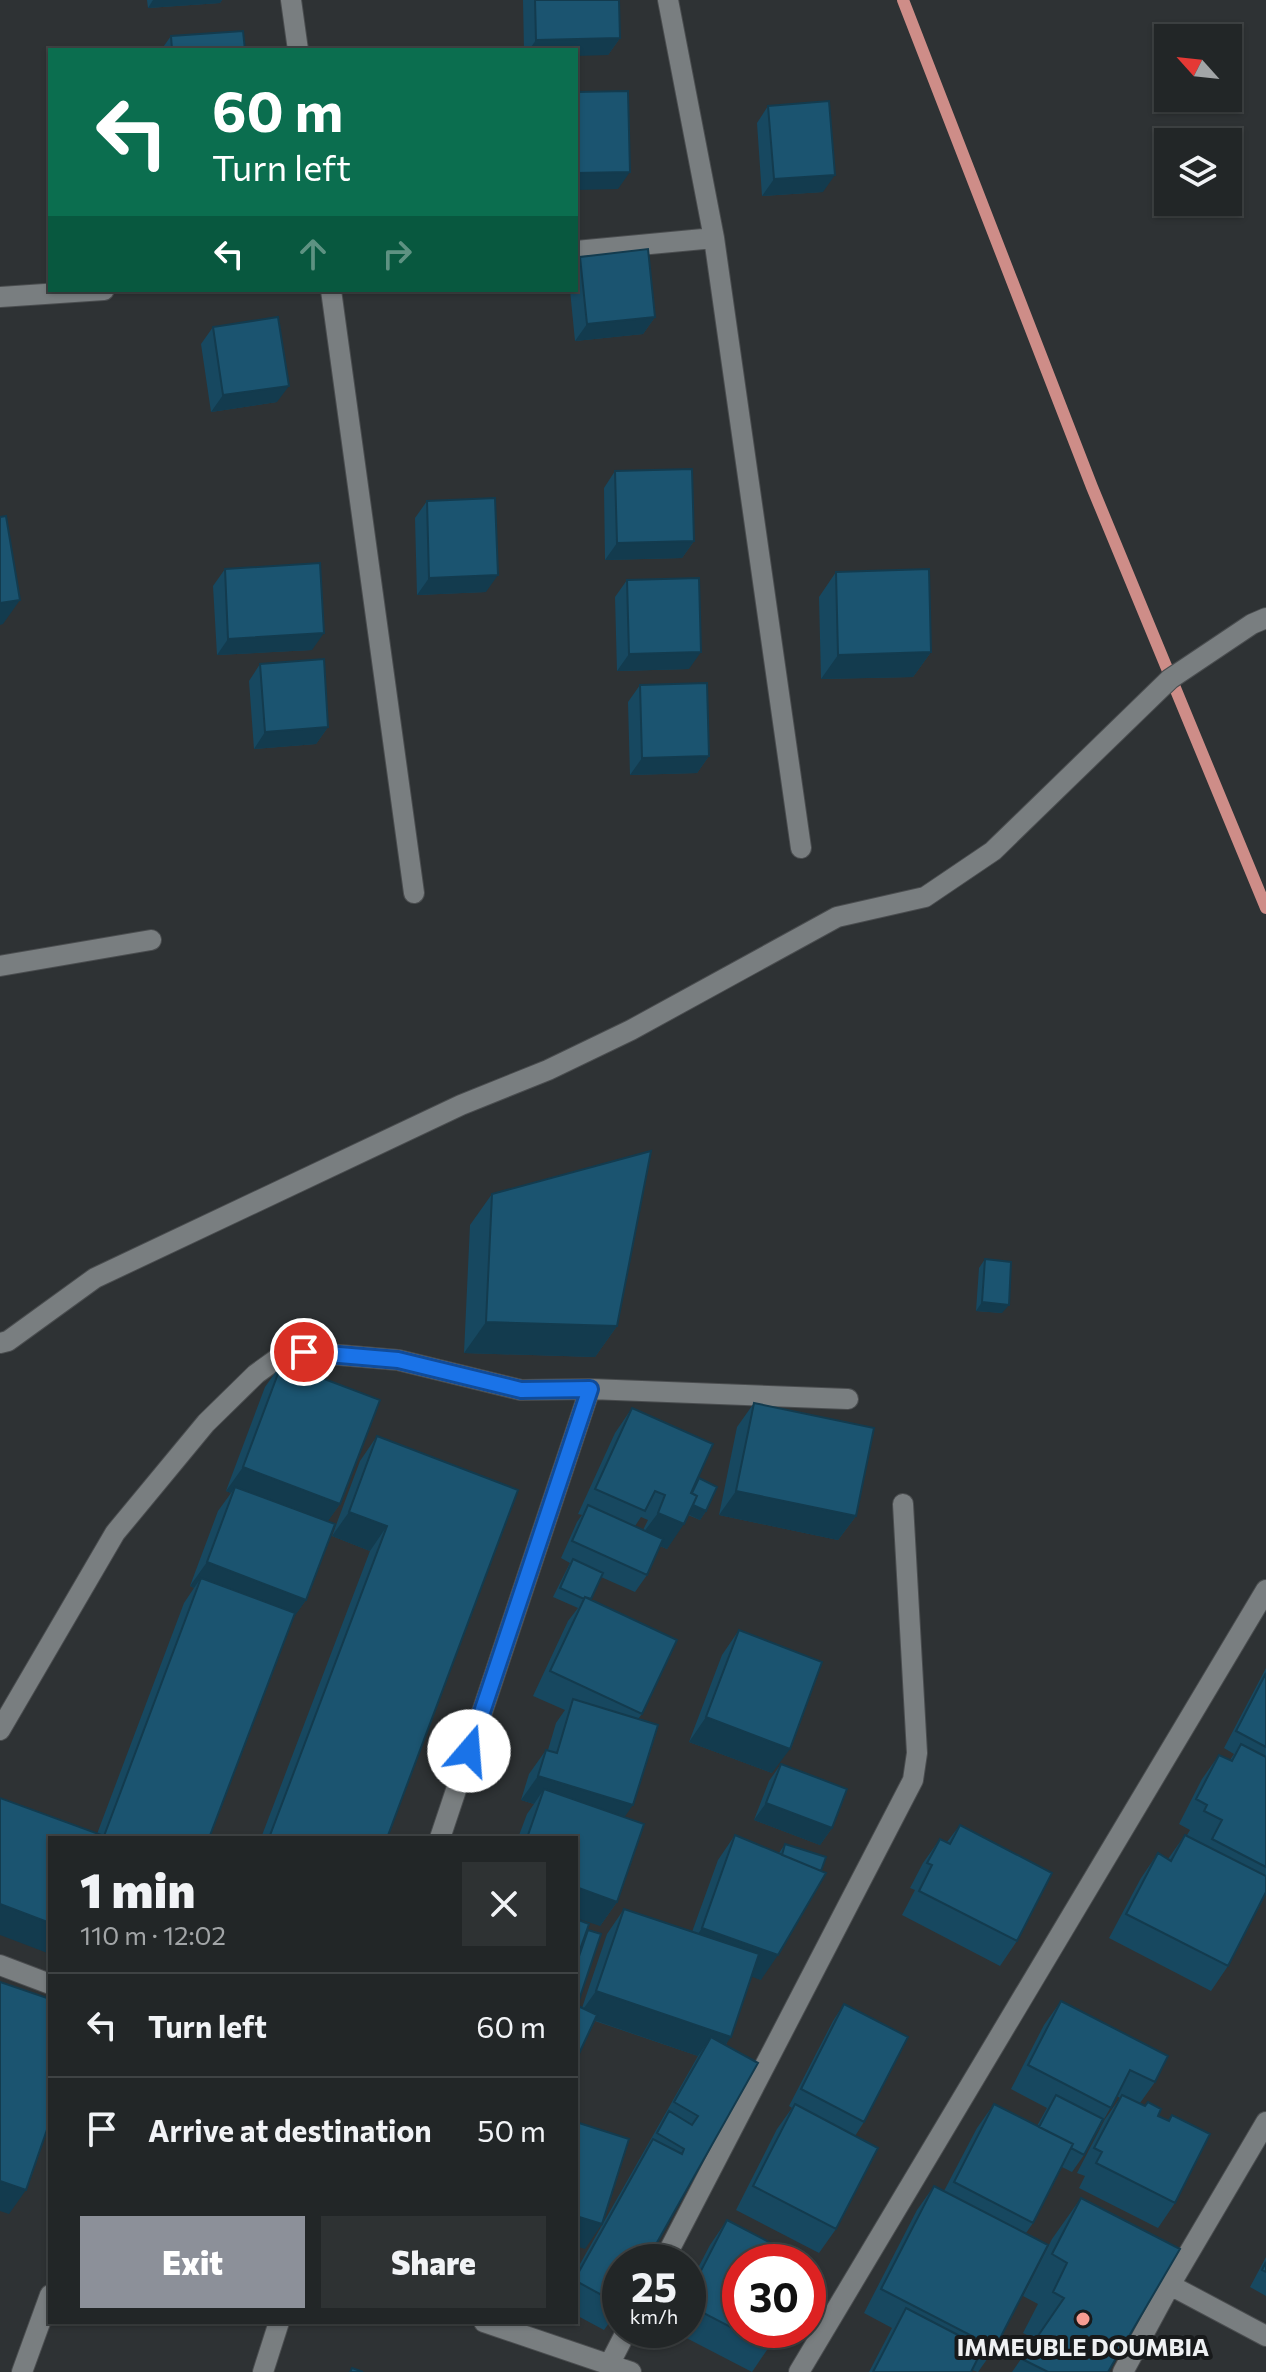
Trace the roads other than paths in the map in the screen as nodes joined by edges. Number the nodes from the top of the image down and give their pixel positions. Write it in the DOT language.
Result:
graph roads {
  1 [pos="291,0"];
  2 [pos="668,0"];
  3 [pos="298,48"];
  4 [pos="714,238"];
  5 [pos="578,251"];
  6 [pos="74,292"];
  7 [pos="331,292"];
  8 [pos="0,297"];
  9 [pos="1266,618"];
  10 [pos="801,848"];
  11 [pos="414,893"];
  12 [pos="151,940"];
  13 [pos="0,966"];
  14 [pos="0,1343"];
  15 [pos="590,1389"];
  16 [pos="848,1399"];
  17 [pos="903,1504"];
  18 [pos="1266,1590"];
  19 [pos="0,1730"];
  20 [pos="441,1836"];
  21 [pos="0,1965"];
  22 [pos="48,1983"];
  23 [pos="1266,2122"];
  24 [pos="672,2244"];
  25 [pos="1170,2285"];
  26 [pos="48,2300"];
  27 [pos="278,2324"];
  28 [pos="490,2324"];
  29 [pos="1266,2336"];
  30 [pos="618,2348"];
  31 [pos="609,2365"];
  32 [pos="22,2372"];
  33 [pos="263,2372"];
  34 [pos="631,2372"];
  35 [pos="799,2372"];
  36 [pos="1123,2372"];
  1 -- 3 [label="street"];
  2 -- 4 [label="street"];
  4 -- 5 [label="street"];
  4 -- 10 [label="street"];
  6 -- 8 [label="street"];
  7 -- 11 [label="street"];
  9 -- 14 [label="street"];
  12 -- 13 [label="street"];
  15 -- 16 [label="street"];
  15 -- 19 [label="street"];
  15 -- 20 [label="street"];
  17 -- 24 [label="street"];
  18 -- 35 [label="street"];
  21 -- 22 [label="street"];
  23 -- 25 [label="street"];
  25 -- 29 [label="street"];
  25 -- 36 [label="street"];
  26 -- 32 [label="street"];
  27 -- 33 [label="street"];
  28 -- 31 [label="street"];
  30 -- 31 [label="street"];
  31 -- 34 [label="street"];
}
